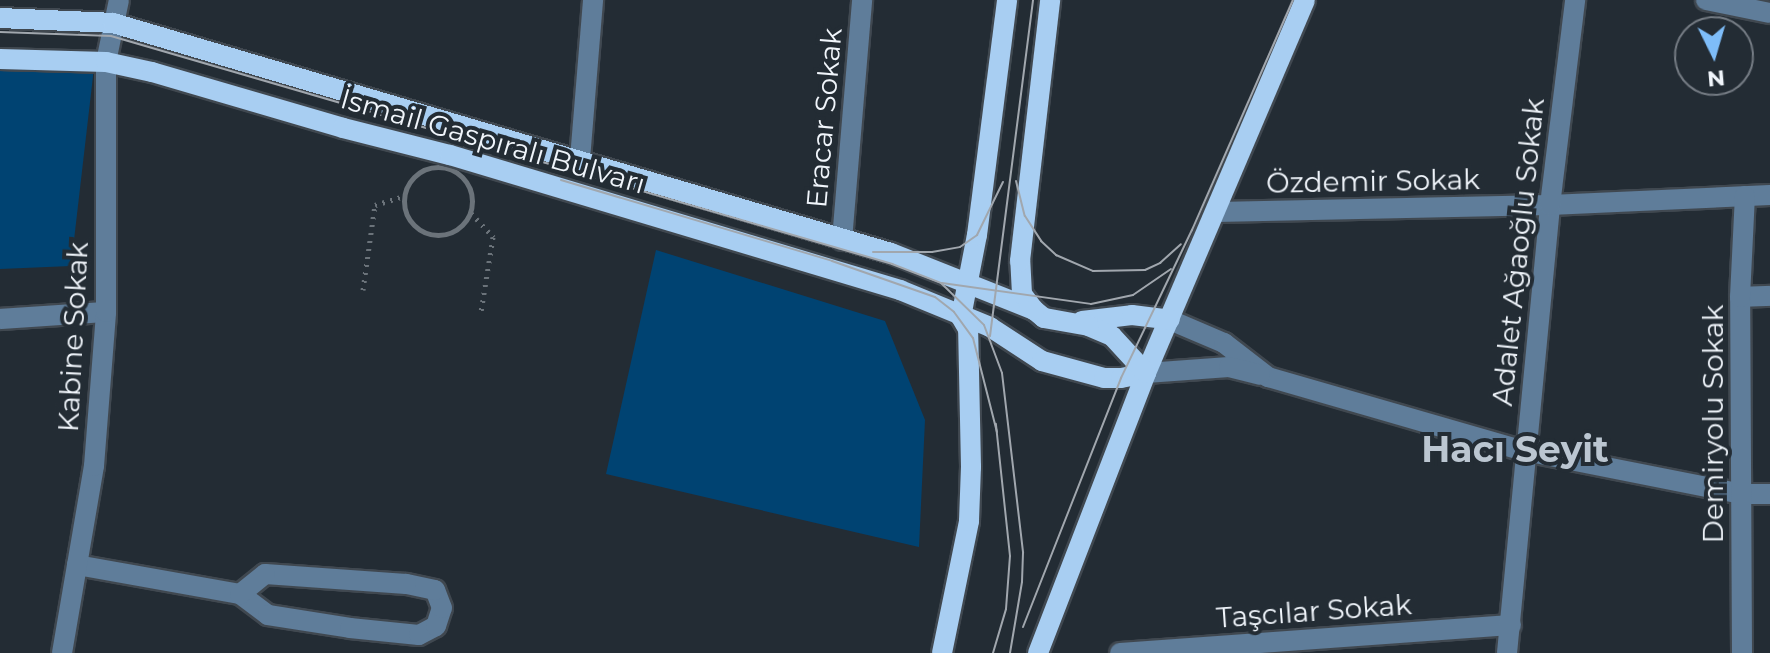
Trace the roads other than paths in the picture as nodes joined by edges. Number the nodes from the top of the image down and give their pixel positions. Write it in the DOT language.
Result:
graph roads {
  1 [pos="119,0"];
  2 [pos="593,0"];
  3 [pos="862,0"];
  4 [pos="1007,0"];
  5 [pos="1050,0"];
  6 [pos="1304,0"];
  7 [pos="1575,0"];
  8 [pos="1706,0"];
  9 [pos="1770,13"];
  10 [pos="0,18"];
  11 [pos="113,23"];
  12 [pos="0,59"];
  13 [pos="106,62"];
  14 [pos="580,159"];
  15 [pos="1770,195"];
  16 [pos="1745,196"];
  17 [pos="1550,205"];
  18 [pos="1216,212"];
  19 [pos="842,240"];
  20 [pos="966,283"];
  21 [pos="1770,296"];
  22 [pos="1740,297"];
  23 [pos="1034,310"];
  24 [pos="106,312"];
  25 [pos="961,317"];
  26 [pos="0,319"];
  27 [pos="1170,320"];
  28 [pos="1074,322"];
  29 [pos="1146,373"];
  30 [pos="1268,377"];
  31 [pos="1525,451"];
  32 [pos="1743,494"];
  33 [pos="1770,494"];
  34 [pos="77,565"];
  35 [pos="240,594"];
  36 [pos="1511,625"];
  37 [pos="62,653"];
  38 [pos="942,653"];
  39 [pos="1038,653"];
  40 [pos="1120,653"];
  41 [pos="1507,653"];
  42 [pos="1742,653"];
  1 -- 11 [label="street, Kabine Sokak"];
  2 -- 14 [label="street"];
  3 -- 19 [label="street, Eracar Sokak"];
  4 -- 20 [label="main road"];
  5 -- 23 [label="main road"];
  6 -- 18 [label="main road"];
  7 -- 17 [label="street, Adalet Ağaoğlu Sokak"];
  8 -- 9 [label="street"];
  10 -- 11 [label="main road"];
  11 -- 13 [label="street, Kabine Sokak"];
  11 -- 14 [label="main road"];
  12 -- 13 [label="main road, İsmail Gaspıralı Bulvarı"];
  13 -- 24 [label="street, Kabine Sokak"];
  13 -- 25 [label="main road, İsmail Gaspıralı Bulvarı"];
  14 -- 19 [label="main road"];
  15 -- 16 [label="street, Özdemir Sokak"];
  16 -- 17 [label="street, Özdemir Sokak"];
  16 -- 22 [label="street, Demiryolu Sokak"];
  17 -- 18 [label="street, Özdemir Sokak"];
  17 -- 31 [label="street, Adalet Ağaoğlu Sokak"];
  18 -- 27 [label="main road"];
  19 -- 20 [label="main road"];
  20 -- 23 [label="main road"];
  20 -- 25 [label="main road"];
  21 -- 22 [label="street"];
  22 -- 32 [label="street, Demiryolu Sokak"];
  23 -- 28 [label="main road"];
  24 -- 26 [label="street"];
  24 -- 34 [label="street, Kabine Sokak"];
  25 -- 29 [label="main road, İsmail Gaspıralı Bulvarı"];
  25 -- 38 [label="main road"];
  27 -- 28 [label="main road"];
  27 -- 29 [label="main road"];
  27 -- 30 [label="street"];
  28 -- 29 [label="main road"];
  29 -- 30 [label="street"];
  29 -- 39 [label="main road"];
  30 -- 31 [label="street"];
  31 -- 32 [label="street"];
  31 -- 36 [label="street, Adalet Ağaoğlu Sokak"];
  32 -- 33 [label="street"];
  32 -- 42 [label="street, Demiryolu Sokak"];
  34 -- 35 [label="street"];
  34 -- 37 [label="street, Kabine Sokak"];
  35 -- 35 [label="street"];
  36 -- 40 [label="street, Taşcılar Sokak"];
  36 -- 41 [label="street, Adalet Ağaoğlu Sokak"];
}
